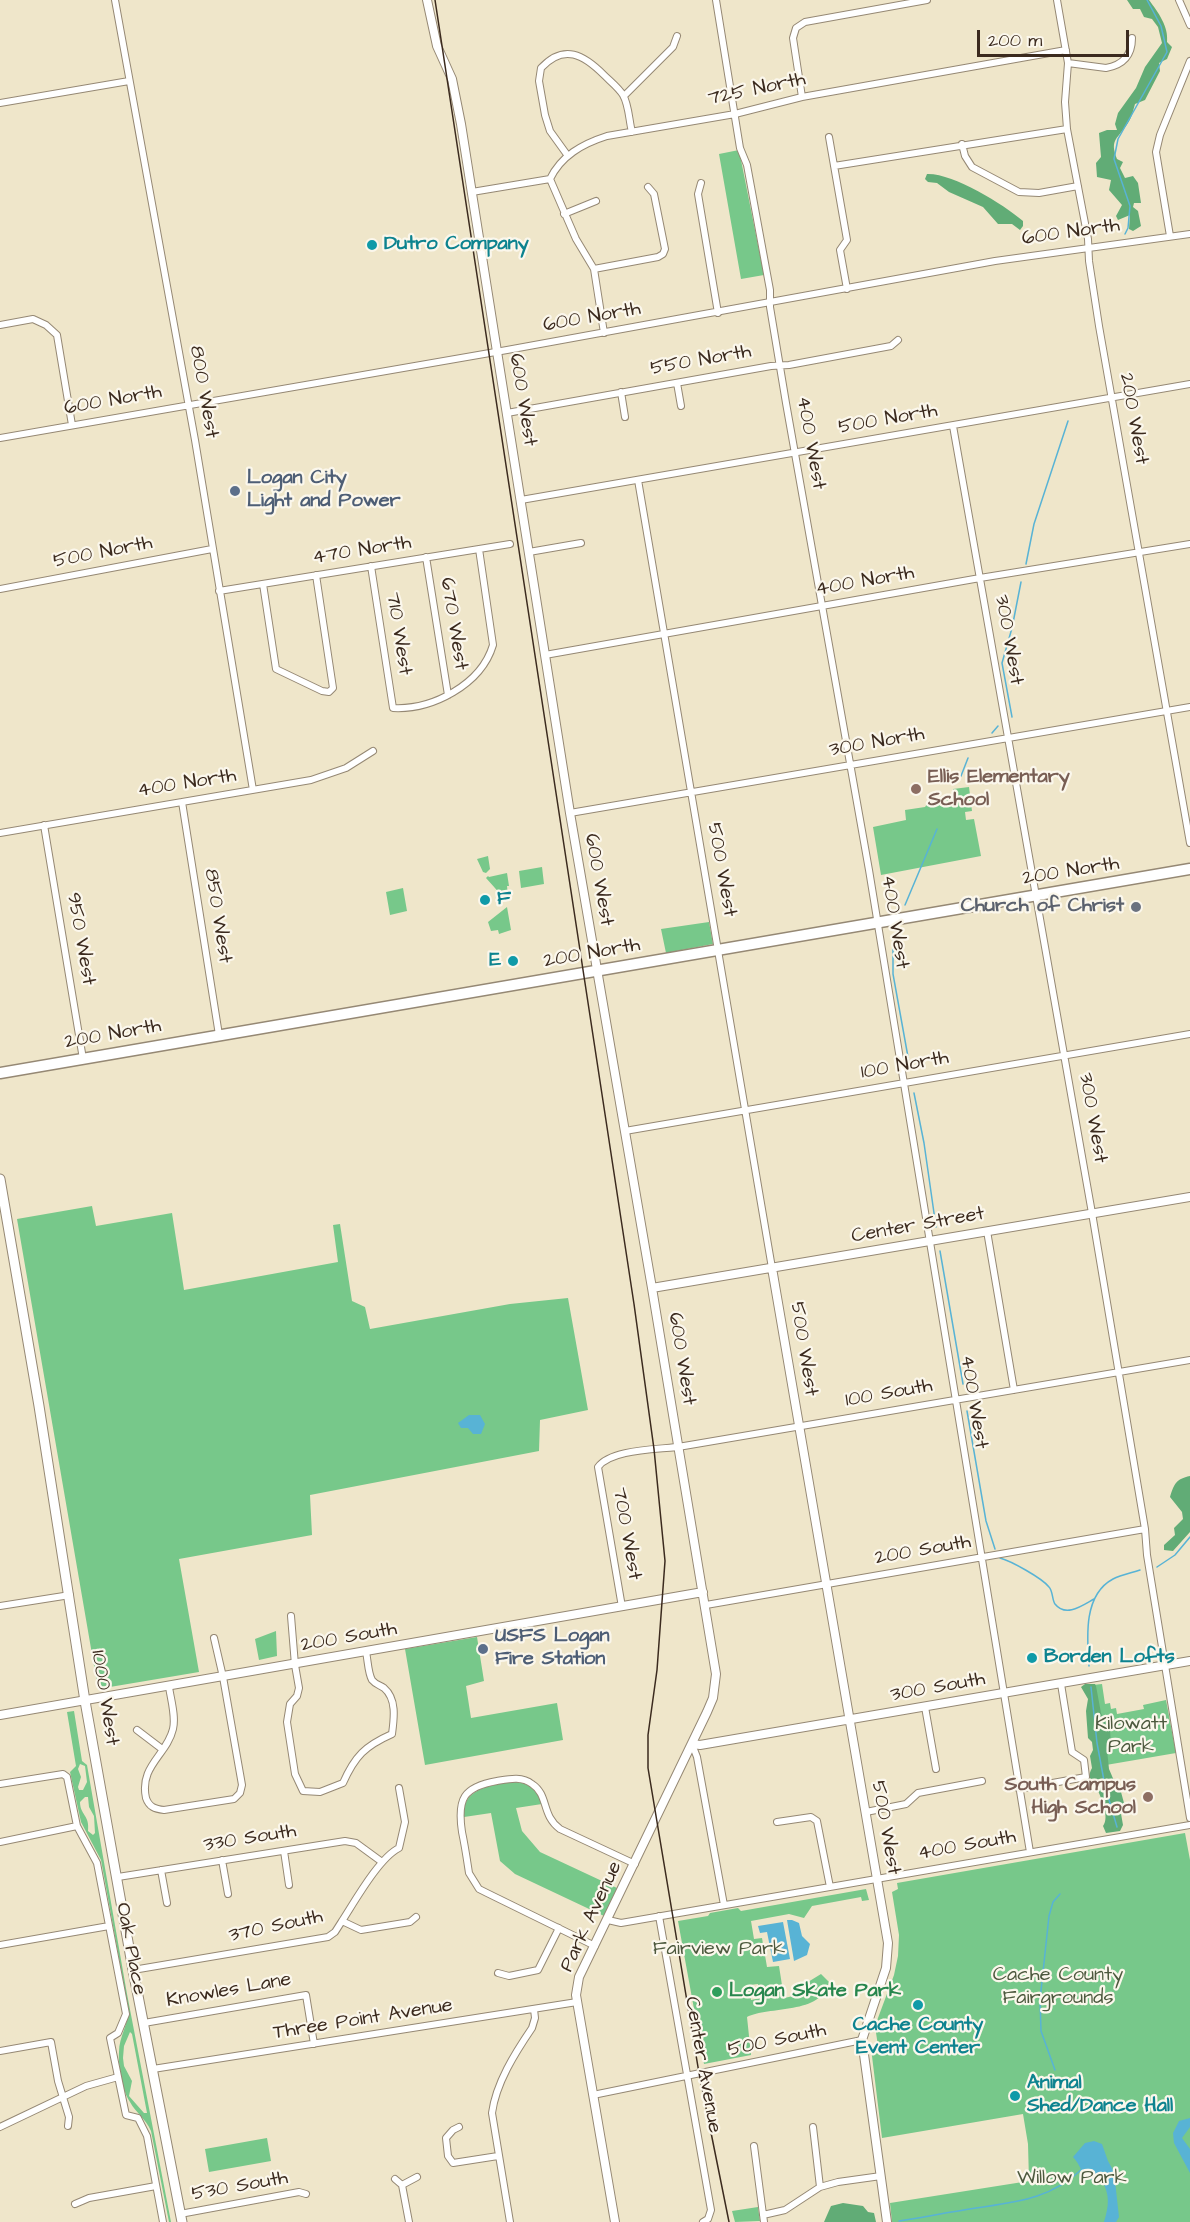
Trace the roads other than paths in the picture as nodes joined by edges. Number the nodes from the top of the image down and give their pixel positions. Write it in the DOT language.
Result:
graph roads {
  1 [pos="115,0"];
  2 [pos="427,0"];
  3 [pos="716,0"];
  4 [pos="927,0"];
  5 [pos="1057,0"];
  6 [pos="1179,0"];
  7 [pos="890,3"];
  8 [pos="1190,25"];
  9 [pos="677,36"];
  10 [pos="1132,38"];
  11 [pos="1066,50"];
  12 [pos="1190,61"];
  13 [pos="1068,63"];
  14 [pos="129,81"];
  15 [pos="624,96"];
  16 [pos="802,97"];
  17 [pos="0,103"];
  18 [pos="735,114"];
  19 [pos="1067,129"];
  20 [pos="632,132"];
  21 [pos="829,137"];
  22 [pos="962,144"];
  23 [pos="568,156"];
  24 [pos="834,166"];
  25 [pos="550,179"];
  26 [pos="701,183"];
  27 [pos="1078,186"];
  28 [pos="648,187"];
  29 [pos="472,192"];
  30 [pos="596,201"];
  31 [pos="564,214"];
  32 [pos="1190,234"];
  33 [pos="1170,236"];
  34 [pos="1088,247"];
  35 [pos="594,269"];
  36 [pos="847,289"];
  37 [pos="770,303"];
  38 [pos="718,312"];
  39 [pos="0,325"];
  40 [pos="604,333"];
  41 [pos="898,340"];
  42 [pos="498,352"];
  43 [pos="780,366"];
  44 [pos="677,383"];
  45 [pos="1190,384"];
  46 [pos="621,392"];
  47 [pos="1113,398"];
  48 [pos="188,405"];
  49 [pos="681,406"];
  50 [pos="507,412"];
  51 [pos="626,417"];
  52 [pos="72,425"];
  53 [pos="953,426"];
  54 [pos="0,438"];
  55 [pos="795,452"];
  56 [pos="638,480"];
  57 [pos="521,500"];
  58 [pos="581,543"];
  59 [pos="510,544"];
  60 [pos="1190,544"];
  61 [pos="212,549"];
  62 [pos="480,549"];
  63 [pos="529,552"];
  64 [pos="1140,552"];
  65 [pos="426,557"];
  66 [pos="371,566"];
  67 [pos="316,575"];
  68 [pos="980,578"];
  69 [pos="263,584"];
  70 [pos="0,589"];
  71 [pos="219,591"];
  72 [pos="822,606"];
  73 [pos="664,633"];
  74 [pos="545,655"];
  75 [pos="448,695"];
  76 [pos="1190,706"];
  77 [pos="1168,710"];
  78 [pos="1008,738"];
  79 [pos="373,751"];
  80 [pos="851,765"];
  81 [pos="253,790"];
  82 [pos="691,792"];
  83 [pos="182,802"];
  84 [pos="570,813"];
  85 [pos="44,825"];
  86 [pos="0,833"];
  87 [pos="1190,843"];
  88 [pos="1190,869"];
  89 [pos="1036,896"];
  90 [pos="878,923"];
  91 [pos="718,951"];
  92 [pos="597,971"];
  93 [pos="1190,1034"];
  94 [pos="219,1035"];
  95 [pos="1064,1056"];
  96 [pos="83,1059"];
  97 [pos="0,1073"];
  98 [pos="904,1083"];
  99 [pos="746,1110"];
  100 [pos="625,1131"];
  101 [pos="0,1179"];
  102 [pos="1190,1197"];
  103 [pos="1092,1213"];
  104 [pos="987,1231"];
  105 [pos="929,1241"];
  106 [pos="772,1268"];
  107 [pos="652,1288"];
  108 [pos="1190,1360"];
  109 [pos="1118,1372"];
  110 [pos="1014,1390"];
  111 [pos="956,1400"];
  112 [pos="799,1426"];
  113 [pos="679,1447"];
  114 [pos="598,1467"];
  115 [pos="1145,1529"];
  116 [pos="981,1558"];
  117 [pos="826,1585"];
  118 [pos="703,1592"];
  119 [pos="70,1594"];
  120 [pos="706,1605"];
  121 [pos="0,1606"];
  122 [pos="622,1607"];
  123 [pos="291,1616"];
  124 [pos="214,1638"];
  125 [pos="366,1652"];
  126 [pos="1190,1661"];
  127 [pos="295,1665"];
  128 [pos="1165,1666"];
  129 [pos="223,1677"];
  130 [pos="1061,1683"];
  131 [pos="169,1687"];
  132 [pos="1004,1693"];
  133 [pos="85,1701"];
  134 [pos="925,1707"];
  135 [pos="0,1715"];
  136 [pos="849,1720"];
  137 [pos="136,1731"];
  138 [pos="692,1744"];
  139 [pos="162,1749"];
  140 [pos="936,1769"];
  141 [pos="982,1781"];
  142 [pos="0,1784"];
  143 [pos="399,1788"];
  144 [pos="1019,1789"];
  145 [pos="866,1812"];
  146 [pos="1190,1818"];
  147 [pos="777,1822"];
  148 [pos="1190,1825"];
  149 [pos="77,1826"];
  150 [pos="0,1842"];
  151 [pos="284,1851"];
  152 [pos="1030,1852"];
  153 [pos="222,1860"];
  154 [pos="382,1863"];
  155 [pos="635,1864"];
  156 [pos="161,1870"];
  157 [pos="118,1877"];
  158 [pos="877,1878"];
  159 [pos="289,1885"];
  160 [pos="830,1887"];
  161 [pos="228,1894"];
  162 [pos="166,1903"];
  163 [pos="724,1905"];
  164 [pos="659,1916"];
  165 [pos="416,1917"];
  166 [pos="608,1920"];
  167 [pos="342,1921"];
  168 [pos="109,1926"];
  169 [pos="560,1928"];
  170 [pos="0,1945"];
  171 [pos="595,1946"];
  172 [pos="133,1970"];
  173 [pos="498,1973"];
  174 [pos="577,2002"];
  175 [pos="534,2009"];
  176 [pos="144,2023"];
  177 [pos="862,2040"];
  178 [pos="314,2044"];
  179 [pos="0,2051"];
  180 [pos="153,2069"];
  181 [pos="687,2076"];
  182 [pos="118,2077"];
  183 [pos="593,2095"];
  184 [pos="64,2097"];
  185 [pos="68,2126"];
  186 [pos="0,2127"];
  187 [pos="459,2127"];
  188 [pos="813,2127"];
  189 [pos="754,2146"];
  190 [pos="498,2156"];
  191 [pos="881,2176"];
  192 [pos="417,2177"];
  193 [pos="395,2179"];
  194 [pos="402,2185"];
  195 [pos="156,2186"];
  196 [pos="820,2187"];
  197 [pos="306,2194"];
  198 [pos="75,2204"];
  199 [pos="181,2218"];
  200 [pos="764,2218"];
  201 [pos="706,2220"];
  202 [pos="163,2222"];
  203 [pos="409,2222"];
  204 [pos="510,2222"];
  205 [pos="615,2222"];
  206 [pos="886,2222"];
  1 -- 14 [label="street, 800 West"];
  2 -- 29 [label="street, 600 West"];
  3 -- 18 [label="street, 400 West"];
  4 -- 7 [label="street"];
  5 -- 11 [label="street, 200 West"];
  6 -- 8 [label="street"];
  7 -- 16 [label="street"];
  9 -- 15 [label="street"];
  10 -- 13 [label="street"];
  11 -- 13 [label="street, 200 West"];
  11 -- 16 [label="street, 725 North"];
  12 -- 33 [label="street"];
  13 -- 19 [label="street, 200 West"];
  14 -- 17 [label="street"];
  14 -- 48 [label="street, 800 West"];
  15 -- 20 [label="street"];
  15 -- 23 [label="street"];
  16 -- 18 [label="street, 725 North"];
  18 -- 20 [label="street, 725 North"];
  18 -- 37 [label="street, 400 West"];
  19 -- 22 [label="street"];
  19 -- 27 [label="street, 200 West"];
  20 -- 23 [label="street, 725 North"];
  21 -- 24 [label="street"];
  22 -- 24 [label="street"];
  22 -- 27 [label="street"];
  23 -- 25 [label="street, 725 North"];
  24 -- 36 [label="street"];
  25 -- 29 [label="street"];
  25 -- 31 [label="street"];
  26 -- 38 [label="street"];
  27 -- 34 [label="street, 200 West"];
  28 -- 35 [label="street"];
  29 -- 42 [label="street, 600 West"];
  30 -- 31 [label="street"];
  31 -- 35 [label="street"];
  32 -- 33 [label="street, 600 North"];
  33 -- 34 [label="street, 600 North"];
  34 -- 36 [label="street, 600 North"];
  34 -- 47 [label="street, 200 West"];
  35 -- 40 [label="street"];
  36 -- 37 [label="street, 600 North"];
  37 -- 38 [label="street, 600 North"];
  37 -- 43 [label="street, 400 West"];
  38 -- 40 [label="street, 600 North"];
  39 -- 52 [label="street"];
  40 -- 42 [label="street, 600 North"];
  41 -- 43 [label="street, 550 North"];
  42 -- 48 [label="street, 600 North"];
  42 -- 50 [label="street, 600 West"];
  43 -- 44 [label="street, 550 North"];
  43 -- 55 [label="street, 400 West"];
  44 -- 46 [label="street, 550 North"];
  44 -- 49 [label="street"];
  45 -- 47 [label="street, 500 North"];
  46 -- 50 [label="street, 550 North"];
  46 -- 51 [label="street"];
  47 -- 53 [label="street, 500 North"];
  47 -- 64 [label="street, 200 West"];
  48 -- 52 [label="street, 600 North"];
  48 -- 61 [label="street, 800 West"];
  50 -- 57 [label="street, 600 West"];
  52 -- 54 [label="street, 600 North"];
  53 -- 55 [label="street, 500 North"];
  53 -- 68 [label="street, 300 West"];
  55 -- 56 [label="street, 500 North"];
  55 -- 72 [label="street, 400 West"];
  56 -- 57 [label="street, 500 North"];
  56 -- 73 [label="street, 500 West"];
  57 -- 63 [label="street, 600 West"];
  58 -- 63 [label="street"];
  59 -- 62 [label="street, 470 North"];
  60 -- 64 [label="street, 400 North"];
  61 -- 70 [label="street, 500 North"];
  61 -- 71 [label="street, 800 West"];
  62 -- 65 [label="street, 470 North"];
  62 -- 75 [label="street"];
  63 -- 74 [label="street, 600 West"];
  64 -- 68 [label="street, 400 North"];
  64 -- 77 [label="street, 200 West"];
  65 -- 66 [label="street, 470 North"];
  65 -- 75 [label="street, 670 West"];
  66 -- 67 [label="street, 470 North"];
  66 -- 75 [label="street, 710 West"];
  67 -- 69 [label="street, 470 North"];
  67 -- 69 [label="street"];
  68 -- 72 [label="street, 400 North"];
  68 -- 78 [label="street, 300 West"];
  69 -- 71 [label="street, 470 North"];
  71 -- 81 [label="street, 800 West"];
  72 -- 73 [label="street, 400 North"];
  72 -- 80 [label="street, 400 West"];
  73 -- 74 [label="street, 400 North"];
  73 -- 82 [label="street, 500 West"];
  74 -- 84 [label="street, 600 West"];
  76 -- 77 [label="street, 300 North"];
  77 -- 78 [label="street, 300 North"];
  77 -- 87 [label="street, 200 West"];
  78 -- 80 [label="street, 300 North"];
  78 -- 89 [label="street, 300 West"];
  79 -- 81 [label="street, 400 North"];
  80 -- 82 [label="street, 300 North"];
  80 -- 90 [label="street, 400 West"];
  81 -- 83 [label="street, 400 North"];
  82 -- 84 [label="street, 300 North"];
  82 -- 91 [label="street, 500 West"];
  83 -- 85 [label="street, 400 North"];
  83 -- 94 [label="street, 850 West"];
  84 -- 92 [label="street, 600 West"];
  85 -- 86 [label="street, 400 North"];
  85 -- 96 [label="street, 950 West"];
  88 -- 89 [label="highway, 200 North"];
  89 -- 90 [label="highway, 200 North"];
  89 -- 95 [label="street, 300 West"];
  90 -- 91 [label="highway, 200 North"];
  90 -- 98 [label="street, 400 West"];
  91 -- 92 [label="highway, 200 North"];
  91 -- 99 [label="street, 500 West"];
  92 -- 94 [label="highway, 200 North"];
  92 -- 100 [label="street, 600 West"];
  93 -- 95 [label="street, 100 North"];
  94 -- 96 [label="highway, 200 North"];
  95 -- 98 [label="street, 100 North"];
  95 -- 103 [label="street, 300 West"];
  96 -- 97 [label="highway, 200 North"];
  98 -- 99 [label="street, 100 North"];
  98 -- 105 [label="street, 400 West"];
  99 -- 100 [label="street, 100 North"];
  99 -- 106 [label="street, 500 West"];
  100 -- 107 [label="street, 600 West"];
  101 -- 119 [label="main road, 1000 West"];
  102 -- 103 [label="street, Center Street"];
  103 -- 104 [label="street, Center Street"];
  103 -- 109 [label="street, 300 West"];
  104 -- 105 [label="street, Center Street"];
  104 -- 110 [label="street"];
  105 -- 106 [label="street, Center Street"];
  105 -- 111 [label="street, 400 West"];
  106 -- 107 [label="street, Center Street"];
  106 -- 112 [label="street, 500 West"];
  107 -- 113 [label="street, 600 West"];
  108 -- 109 [label="street, 100 South"];
  109 -- 110 [label="street, 100 South"];
  109 -- 115 [label="street, 300 West"];
  110 -- 111 [label="street, 100 South"];
  111 -- 112 [label="street, 100 South"];
  111 -- 116 [label="street, 400 West"];
  112 -- 113 [label="street, 100 South"];
  112 -- 117 [label="street, 500 West"];
  113 -- 114 [label="street, 100 South"];
  113 -- 118 [label="street, 600 West"];
  114 -- 122 [label="street, 700 West"];
  115 -- 116 [label="street, 200 South"];
  115 -- 128 [label="street, 300 West"];
  116 -- 117 [label="street, 200 South"];
  116 -- 132 [label="street, 400 West"];
  117 -- 120 [label="street, 200 South"];
  117 -- 136 [label="street, 500 West"];
  118 -- 120 [label="street, 600 West"];
  118 -- 122 [label="street, 200 South"];
  119 -- 121 [label="street"];
  119 -- 133 [label="main road, 1000 West"];
  120 -- 138 [label="street, 600 West"];
  122 -- 125 [label="street, 200 South"];
  123 -- 127 [label="street"];
  124 -- 129 [label="street"];
  125 -- 127 [label="street, 200 South"];
  125 -- 127 [label="street"];
  126 -- 128 [label="street, 300 South"];
  127 -- 129 [label="street, 200 South"];
  128 -- 130 [label="street, 300 South"];
  128 -- 146 [label="street, 300 West"];
  129 -- 131 [label="street, 200 South"];
  129 -- 139 [label="street"];
  130 -- 132 [label="street, 300 South"];
  130 -- 144 [label="street"];
  131 -- 133 [label="street, 200 South"];
  131 -- 139 [label="street"];
  132 -- 134 [label="street, 300 South"];
  132 -- 144 [label="street, 400 West"];
  133 -- 135 [label="street, 200 South"];
  133 -- 157 [label="main road, 1000 West"];
  134 -- 136 [label="street, 300 South"];
  134 -- 140 [label="street"];
  136 -- 138 [label="street, 300 South"];
  136 -- 145 [label="street, 500 West"];
  137 -- 139 [label="street"];
  138 -- 155 [label="street, Park Avenue"];
  138 -- 163 [label="street"];
  141 -- 145 [label="street"];
  142 -- 149 [label="street, Oak Place"];
  143 -- 154 [label="street"];
  144 -- 152 [label="street, 400 West"];
  145 -- 158 [label="street, 500 West"];
  147 -- 160 [label="street"];
  148 -- 152 [label="street, 400 South"];
  149 -- 150 [label="street"];
  149 -- 168 [label="street, Oak Place"];
  151 -- 153 [label="street, 330 South"];
  151 -- 154 [label="street, 330 South"];
  151 -- 159 [label="street"];
  152 -- 158 [label="street, 400 South"];
  153 -- 156 [label="street, 330 South"];
  153 -- 161 [label="street"];
  154 -- 167 [label="street"];
  155 -- 166 [label="street, Park Avenue"];
  155 -- 169 [label="street"];
  156 -- 157 [label="street, 330 South"];
  156 -- 162 [label="street"];
  157 -- 172 [label="main road, 1000 West"];
  158 -- 160 [label="street, 400 South"];
  158 -- 177 [label="street, 500 West"];
  160 -- 163 [label="street, 400 South"];
  163 -- 164 [label="street, 400 South"];
  164 -- 166 [label="street, 400 South"];
  164 -- 181 [label="street, Center Avenue"];
  165 -- 167 [label="street, 370 South"];
  166 -- 171 [label="street, Park Avenue"];
  167 -- 172 [label="street, 370 South"];
  168 -- 170 [label="street"];
  168 -- 182 [label="street, Oak Place"];
  169 -- 171 [label="street"];
  169 -- 173 [label="street"];
  171 -- 174 [label="street, Park Avenue"];
  172 -- 176 [label="main road, 1000 West"];
  174 -- 175 [label="street, Three Point Avenue"];
  174 -- 183 [label="street, Park Avenue"];
  175 -- 178 [label="street, Three Point Avenue"];
  175 -- 190 [label="street"];
  176 -- 178 [label="street, Knowles Lane"];
  176 -- 180 [label="main road, 1000 West"];
  177 -- 181 [label="street, 500 South"];
  177 -- 191 [label="street, 500 West"];
  178 -- 180 [label="street, Three Point Avenue"];
  179 -- 184 [label="street"];
  180 -- 199 [label="main road, 1000 West"];
  181 -- 183 [label="street, 500 South"];
  181 -- 201 [label="street, Center Avenue"];
  182 -- 184 [label="street"];
  182 -- 195 [label="street, Oak Place"];
  183 -- 205 [label="street, Park Avenue"];
  184 -- 185 [label="street"];
  184 -- 186 [label="street"];
  187 -- 190 [label="street"];
  188 -- 196 [label="street"];
  189 -- 200 [label="street"];
  190 -- 204 [label="street"];
  191 -- 196 [label="street"];
  191 -- 206 [label="street, 500 West"];
  192 -- 194 [label="street"];
  193 -- 194 [label="street"];
  194 -- 203 [label="street"];
  195 -- 198 [label="street"];
  195 -- 202 [label="street"];
  196 -- 200 [label="street"];
  197 -- 199 [label="street, 530 South"];
}
